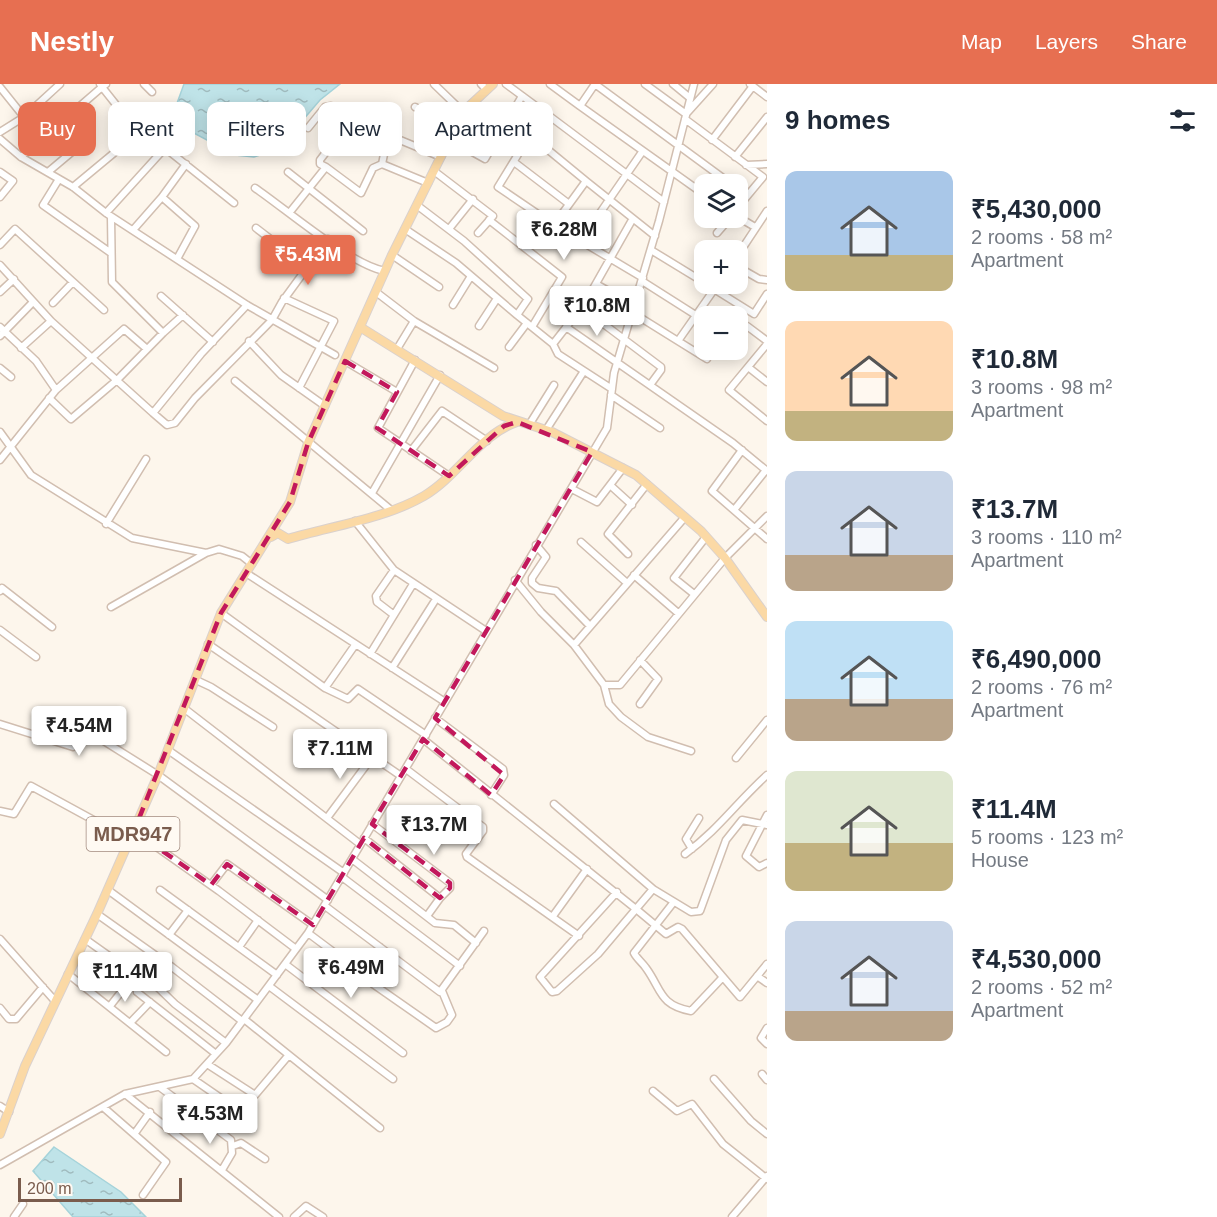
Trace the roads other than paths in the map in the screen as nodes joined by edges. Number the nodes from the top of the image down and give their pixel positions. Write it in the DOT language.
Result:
graph roads {
  1 [pos="60,84"];
  2 [pos="144,84"];
  3 [pos="434,84"];
  4 [pos="506,84"];
  5 [pos="550,84"];
  6 [pos="595,84"];
  7 [pos="645,84"];
  8 [pos="673,84"];
  9 [pos="694,84"];
  10 [pos="713,84"];
  11 [pos="103,85"];
  12 [pos="751,85"];
  13 [pos="487,86"];
  14 [pos="0,87"];
  15 [pos="152,92"];
  16 [pos="522,96"];
  17 [pos="767,97"];
  18 [pos="690,98"];
  19 [pos="40,102"];
  20 [pos="115,102"];
  21 [pos="452,102"];
  22 [pos="472,102"];
  23 [pos="518,102"];
  24 [pos="530,102"];
  25 [pos="580,106"];
  26 [pos="18,110"];
  27 [pos="685,116"];
  28 [pos="318,117"];
  29 [pos="767,117"];
  30 [pos="553,119"];
  31 [pos="18,121"];
  32 [pos="308,128"];
  33 [pos="0,132"];
  34 [pos="0,139"];
  35 [pos="712,140"];
  36 [pos="402,141"];
  37 [pos="678,146"];
  38 [pos="642,152"];
  39 [pos="553,154"];
  40 [pos="67,156"];
  41 [pos="110,156"];
  42 [pos="158,156"];
  43 [pos="176,156"];
  44 [pos="323,156"];
  45 [pos="382,156"];
  46 [pos="518,156"];
  47 [pos="21,157"];
  48 [pos="441,157"];
  49 [pos="735,157"];
  50 [pos="514,162"];
  51 [pos="186,164"];
  52 [pos="767,164"];
  53 [pos="379,165"];
  54 [pos="745,165"];
  55 [pos="326,168"];
  56 [pos="434,171"];
  57 [pos="0,172"];
  58 [pos="48,172"];
  59 [pos="288,172"];
  60 [pos="671,173"];
  61 [pos="625,174"];
  62 [pos="717,174"];
  63 [pos="765,178"];
  64 [pos="59,179"];
  65 [pos="586,182"];
  66 [pos="428,183"];
  67 [pos="73,187"];
  68 [pos="308,187"];
  69 [pos="255,188"];
  70 [pos="694,188"];
  71 [pos="748,195"];
  72 [pos="0,197"];
  73 [pos="162,197"];
  74 [pos="473,198"];
  75 [pos="607,201"];
  76 [pos="664,202"];
  77 [pos="234,203"];
  78 [pos="569,204"];
  79 [pos="418,206"];
  80 [pos="767,211"];
  81 [pos="290,212"];
  82 [pos="109,215"];
  83 [pos="632,219"];
  84 [pos="489,220"];
  85 [pos="748,223"];
  86 [pos="554,225"];
  87 [pos="755,227"];
  88 [pos="256,228"];
  89 [pos="721,228"];
  90 [pos="405,229"];
  91 [pos="449,229"];
  92 [pos="133,231"];
  93 [pos="363,231"];
  94 [pos="478,233"];
  95 [pos="717,233"];
  96 [pos="655,236"];
  97 [pos="328,239"];
  98 [pos="747,240"];
  99 [pos="580,242"];
  100 [pos="0,245"];
  101 [pos="651,250"];
  102 [pos="111,253"];
  103 [pos="392,255"];
  104 [pos="177,259"];
  105 [pos="609,260"];
  106 [pos="0,265"];
  107 [pos="307,267"];
  108 [pos="385,271"];
  109 [pos="748,272"];
  110 [pos="471,276"];
  111 [pos="694,276"];
  112 [pos="14,279"];
  113 [pos="642,280"];
  114 [pos="73,282"];
  115 [pos="766,282"];
  116 [pos="596,284"];
  117 [pos="439,287"];
  118 [pos="0,292"];
  119 [pos="376,292"];
  120 [pos="728,294"];
  121 [pos="767,294"];
  122 [pos="161,296"];
  123 [pos="284,298"];
  124 [pos="496,300"];
  125 [pos="33,302"];
  126 [pos="53,303"];
  127 [pos="247,305"];
  128 [pos="453,305"];
  129 [pos="581,307"];
  130 [pos="634,309"];
  131 [pos="104,310"];
  132 [pos="694,314"];
  133 [pos="183,315"];
  134 [pos="517,315"];
  135 [pos="694,318"];
  136 [pos="272,320"];
  137 [pos="51,321"];
  138 [pos="414,321"];
  139 [pos="529,325"];
  140 [pos="360,327"];
  141 [pos="479,327"];
  142 [pos="566,327"];
  143 [pos="748,327"];
  144 [pos="1,331"];
  145 [pos="164,333"];
  146 [pos="624,341"];
  147 [pos="678,341"];
  148 [pos="213,342"];
  149 [pos="249,342"];
  150 [pos="767,343"];
  151 [pos="553,344"];
  152 [pos="21,348"];
  153 [pos="322,348"];
  154 [pos="509,348"];
  155 [pos="147,349"];
  156 [pos="397,350"];
  157 [pos="694,351"];
  158 [pos="335,355"];
  159 [pos="91,357"];
  160 [pos="415,360"];
  161 [pos="345,361"];
  162 [pos="617,363"];
  163 [pos="748,367"];
  164 [pos="0,368"];
  165 [pos="494,368"];
  166 [pos="584,371"];
  167 [pos="440,375"];
  168 [pos="11,378"];
  169 [pos="117,380"];
  170 [pos="235,381"];
  171 [pos="767,382"];
  172 [pos="554,385"];
  173 [pos="650,385"];
  174 [pos="299,388"];
  175 [pos="56,390"];
  176 [pos="397,392"];
  177 [pos="611,392"];
  178 [pos="49,398"];
  179 [pos="323,404"];
  180 [pos="153,413"];
  181 [pos="518,422"];
  182 [pos="767,422"];
  183 [pos="529,425"];
  184 [pos="660,428"];
  185 [pos="546,430"];
  186 [pos="0,432"];
  187 [pos="487,441"];
  188 [pos="308,443"];
  189 [pos="400,444"];
  190 [pos="9,445"];
  191 [pos="742,450"];
  192 [pos="411,451"];
  193 [pos="592,452"];
  194 [pos="146,459"];
  195 [pos="0,460"];
  196 [pos="623,468"];
  197 [pos="766,471"];
  198 [pos="449,476"];
  199 [pos="647,484"];
  200 [pos="610,485"];
  201 [pos="572,489"];
  202 [pos="372,493"];
  203 [pos="632,505"];
  204 [pos="391,510"];
  205 [pos="734,510"];
  206 [pos="767,516"];
  207 [pos="685,517"];
  208 [pos="355,520"];
  209 [pos="106,524"];
  210 [pos="755,528"];
  211 [pos="271,537"];
  212 [pos="706,537"];
  213 [pos="767,539"];
  214 [pos="581,542"];
  215 [pos="536,545"];
  216 [pos="206,553"];
  217 [pos="628,554"];
  218 [pos="725,558"];
  219 [pos="252,564"];
  220 [pos="394,570"];
  221 [pos="246,573"];
  222 [pos="634,575"];
  223 [pos="515,580"];
  224 [pos="627,583"];
  225 [pos="413,584"];
  226 [pos="0,591"];
  227 [pos="694,594"];
  228 [pos="436,599"];
  229 [pos="111,607"];
  230 [pos="221,613"];
  231 [pos="678,613"];
  232 [pos="394,615"];
  233 [pos="767,617"];
  234 [pos="590,626"];
  235 [pos="52,627"];
  236 [pos="0,630"];
  237 [pos="486,631"];
  238 [pos="208,644"];
  239 [pos="355,645"];
  240 [pos="574,645"];
  241 [pos="370,654"];
  242 [pos="36,657"];
  243 [pos="640,660"];
  244 [pos="392,668"];
  245 [pos="196,680"];
  246 [pos="604,685"];
  247 [pos="325,688"];
  248 [pos="445,702"];
  249 [pos="640,704"];
  250 [pos="185,710"];
  251 [pos="435,718"];
  252 [pos="767,720"];
  253 [pos="0,724"];
  254 [pos="273,727"];
  255 [pos="424,737"];
  256 [pos="168,750"];
  257 [pos="691,751"];
  258 [pos="373,756"];
  259 [pos="736,758"];
  260 [pos="406,769"];
  261 [pos="158,775"];
  262 [pos="767,775"];
  263 [pos="401,776"];
  264 [pos="491,795"];
  265 [pos="554,804"];
  266 [pos="0,809"];
  267 [pos="767,815"];
  268 [pos="327,818"];
  269 [pos="699,818"];
  270 [pos="372,824"];
  271 [pos="765,825"];
  272 [pos="134,831"];
  273 [pos="130,840"];
  274 [pos="362,841"];
  275 [pos="692,849"];
  276 [pos="686,854"];
  277 [pos="352,859"];
  278 [pos="767,863"];
  279 [pos="587,869"];
  280 [pos="343,875"];
  281 [pos="211,885"];
  282 [pos="653,889"];
  283 [pos="108,890"];
  284 [pos="160,890"];
  285 [pos="616,892"];
  286 [pos="440,898"];
  287 [pos="326,903"];
  288 [pos="673,903"];
  289 [pos="636,909"];
  290 [pos="188,910"];
  291 [pos="97,914"];
  292 [pos="427,916"];
  293 [pos="553,916"];
  294 [pos="258,921"];
  295 [pos="313,925"];
  296 [pos="655,926"];
  297 [pos="484,931"];
  298 [pos="309,933"];
  299 [pos="169,935"];
  300 [pos="579,936"];
  301 [pos="0,939"];
  302 [pos="85,939"];
  303 [pos="476,943"];
  304 [pos="239,947"];
  305 [pos="380,947"];
  306 [pos="296,950"];
  307 [pos="285,964"];
  308 [pos="767,964"];
  309 [pos="460,966"];
  310 [pos="359,970"];
  311 [pos="143,973"];
  312 [pos="68,974"];
  313 [pos="277,975"];
  314 [pos="758,976"];
  315 [pos="723,977"];
  316 [pos="767,983"];
  317 [pos="269,986"];
  318 [pos="42,987"];
  319 [pos="442,991"];
  320 [pos="138,992"];
  321 [pos="258,1000"];
  322 [pos="55,1001"];
  323 [pos="150,1002"];
  324 [pos="110,1006"];
  325 [pos="0,1008"];
  326 [pos="243,1020"];
  327 [pos="130,1023"];
  328 [pos="767,1028"];
  329 [pos="226,1043"];
  330 [pos="767,1044"];
  331 [pos="166,1052"];
  332 [pos="403,1053"];
  333 [pos="216,1054"];
  334 [pos="288,1056"];
  335 [pos="207,1064"];
  336 [pos="193,1079"];
  337 [pos="393,1079"];
  338 [pos="714,1079"];
  339 [pos="161,1088"];
  340 [pos="653,1091"];
  341 [pos="125,1094"];
  342 [pos="0,1106"];
  343 [pos="103,1107"];
  344 [pos="9,1112"];
  345 [pos="150,1112"];
  346 [pos="241,1112"];
  347 [pos="380,1128"];
  348 [pos="135,1132"];
  349 [pos="0,1134"];
  350 [pos="767,1134"];
  351 [pos="233,1146"];
  352 [pos="265,1159"];
  353 [pos="0,1165"];
  354 [pos="222,1170"];
  355 [pos="766,1177"];
  356 [pos="143,1195"];
  357 [pos="23,1204"];
  358 [pos="15,1217"];
  359 [pos="279,1217"];
  360 [pos="294,1217"];
  361 [pos="323,1217"];
  362 [pos="732,1217"];
  1 -- 19 [label="street"];
  2 -- 15 [label="street"];
  3 -- 21 [label="street"];
  4 -- 16 [label="street"];
  5 -- 25 [label="street"];
  6 -- 25 [label="street"];
  6 -- 37 [label="street"];
  7 -- 27 [label="street"];
  8 -- 18 [label="street"];
  9 -- 18 [label="street"];
  10 -- 27 [label="street"];
  11 -- 20 [label="street"];
  11 -- 47 [label="street"];
  12 -- 17 [label="street"];
  12 -- 35 [label="street"];
  13 -- 22 [label="main road, MDR947"];
  14 -- 26 [label="street"];
  16 -- 23 [label="street"];
  16 -- 24 [label="street"];
  18 -- 27 [label="street"];
  25 -- 38 [label="street"];
  27 -- 35 [label="street"];
  27 -- 37 [label="street"];
  28 -- 32 [label="street"];
  29 -- 49 [label="street"];
  30 -- 61 [label="street"];
  31 -- 33 [label="street"];
  34 -- 47 [label="street"];
  35 -- 49 [label="street"];
  36 -- 48 [label="street"];
  37 -- 60 [label="street"];
  37 -- 62 [label="street"];
  38 -- 60 [label="street"];
  38 -- 61 [label="street"];
  39 -- 65 [label="street"];
  40 -- 58 [label="street"];
  41 -- 67 [label="street"];
  42 -- 82 [label="street"];
  43 -- 51 [label="street"];
  44 -- 55 [label="street"];
  45 -- 53 [label="street"];
  46 -- 50 [label="street"];
  47 -- 58 [label="street"];
  48 -- 56 [label="main road, MDR947"];
  49 -- 54 [label="street"];
  50 -- 78 [label="street"];
  50 -- 86 [label="street"];
  51 -- 73 [label="street"];
  51 -- 77 [label="street"];
  52 -- 54 [label="street"];
  53 -- 55 [label="street"];
  53 -- 66 [label="street"];
  54 -- 63 [label="street"];
  55 -- 68 [label="street"];
  56 -- 66 [label="main road, MDR947"];
  56 -- 74 [label="street"];
  57 -- 72 [label="street"];
  58 -- 64 [label="street"];
  59 -- 68 [label="street"];
  60 -- 70 [label="street"];
  60 -- 76 [label="street"];
  61 -- 75 [label="street"];
  61 -- 76 [label="street"];
  63 -- 71 [label="street"];
  64 -- 67 [label="street"];
  64 -- 102 [label="street"];
  65 -- 75 [label="street"];
  65 -- 78 [label="street"];
  66 -- 79 [label="main road, MDR947"];
  67 -- 82 [label="street"];
  68 -- 81 [label="street"];
  68 -- 93 [label="street"];
  69 -- 81 [label="street"];
  73 -- 92 [label="street"];
  73 -- 104 [label="street"];
  74 -- 84 [label="street"];
  74 -- 91 [label="street"];
  75 -- 83 [label="street"];
  75 -- 99 [label="street"];
  76 -- 96 [label="street"];
  78 -- 86 [label="street"];
  79 -- 90 [label="main road, MDR947"];
  79 -- 91 [label="street"];
  80 -- 87 [label="street"];
  81 -- 97 [label="street"];
  82 -- 92 [label="street"];
  82 -- 102 [label="street"];
  83 -- 96 [label="street"];
  83 -- 105 [label="street"];
  84 -- 94 [label="street"];
  84 -- 139 [label="street"];
  85 -- 87 [label="street"];
  86 -- 99 [label="street"];
  87 -- 98 [label="street"];
  88 -- 107 [label="street"];
  89 -- 95 [label="street"];
  90 -- 103 [label="main road, MDR947"];
  90 -- 110 [label="street"];
  91 -- 134 [label="street"];
  92 -- 104 [label="street"];
  96 -- 101 [label="street"];
  97 -- 107 [label="street"];
  97 -- 108 [label="street"];
  99 -- 105 [label="street"];
  100 -- 114 [label="street"];
  101 -- 111 [label="street"];
  101 -- 113 [label="street"];
  102 -- 145 [label="street"];
  103 -- 108 [label="main road, MDR947"];
  103 -- 117 [label="street"];
  104 -- 127 [label="street"];
  105 -- 113 [label="street"];
  105 -- 116 [label="street"];
  106 -- 112 [label="street"];
  107 -- 123 [label="street"];
  108 -- 119 [label="main road, MDR947"];
  109 -- 115 [label="street"];
  110 -- 124 [label="street"];
  110 -- 128 [label="street"];
  112 -- 118 [label="street"];
  112 -- 125 [label="street"];
  113 -- 130 [label="street"];
  113 -- 132 [label="street"];
  114 -- 126 [label="street"];
  114 -- 131 [label="street"];
  116 -- 129 [label="street"];
  116 -- 130 [label="street"];
  119 -- 138 [label="street"];
  119 -- 140 [label="main road, MDR947"];
  120 -- 121 [label="street"];
  122 -- 133 [label="street"];
  123 -- 136 [label="street"];
  123 -- 153 [label="street"];
  124 -- 134 [label="street"];
  124 -- 141 [label="street"];
  125 -- 137 [label="street"];
  125 -- 144 [label="street"];
  127 -- 136 [label="street"];
  127 -- 148 [label="street"];
  129 -- 142 [label="street"];
  129 -- 146 [label="street"];
  130 -- 146 [label="street"];
  130 -- 147 [label="street"];
  133 -- 145 [label="street"];
  133 -- 148 [label="street"];
  134 -- 139 [label="street"];
  135 -- 147 [label="street"];
  136 -- 149 [label="street"];
  136 -- 153 [label="street"];
  137 -- 152 [label="street"];
  137 -- 159 [label="street"];
  138 -- 156 [label="street"];
  138 -- 165 [label="street"];
  139 -- 151 [label="street"];
  139 -- 154 [label="street"];
  140 -- 156 [label="main road"];
  140 -- 161 [label="main road, MDR947"];
  142 -- 151 [label="street"];
  142 -- 162 [label="street"];
  143 -- 150 [label="street"];
  144 -- 152 [label="street"];
  145 -- 155 [label="street"];
  146 -- 162 [label="street"];
  146 -- 173 [label="street"];
  147 -- 157 [label="street"];
  148 -- 180 [label="street"];
  149 -- 174 [label="street"];
  149 -- 180 [label="street"];
  150 -- 163 [label="street"];
  151 -- 166 [label="street"];
  152 -- 175 [label="street"];
  153 -- 158 [label="street"];
  153 -- 174 [label="street"];
  155 -- 159 [label="street"];
  155 -- 169 [label="street"];
  156 -- 160 [label="main road"];
  159 -- 169 [label="street"];
  159 -- 175 [label="street"];
  160 -- 167 [label="main road"];
  160 -- 176 [label="street"];
  161 -- 176 [label="street"];
  161 -- 179 [label="main road, MDR947"];
  162 -- 173 [label="street"];
  162 -- 177 [label="street"];
  163 -- 171 [label="street"];
  163 -- 182 [label="street"];
  164 -- 168 [label="street"];
  166 -- 177 [label="street"];
  166 -- 185 [label="street"];
  167 -- 181 [label="main road"];
  167 -- 189 [label="street"];
  169 -- 178 [label="street"];
  169 -- 180 [label="street"];
  170 -- 188 [label="street"];
  172 -- 183 [label="street"];
  173 -- 191 [label="street"];
  174 -- 179 [label="street"];
  175 -- 178 [label="street"];
  176 -- 189 [label="street"];
  177 -- 184 [label="street"];
  177 -- 193 [label="street"];
  178 -- 190 [label="street"];
  179 -- 188 [label="main road, MDR947"];
  181 -- 183 [label="main road"];
  181 -- 187 [label="main road"];
  183 -- 185 [label="main road"];
  185 -- 193 [label="main road"];
  186 -- 190 [label="street"];
  187 -- 192 [label="street"];
  187 -- 198 [label="main road"];
  188 -- 202 [label="street"];
  188 -- 211 [label="main road, MDR947"];
  189 -- 192 [label="street"];
  189 -- 202 [label="street"];
  190 -- 195 [label="street"];
  190 -- 209 [label="street"];
  191 -- 197 [label="street"];
  191 -- 205 [label="street"];
  192 -- 198 [label="street"];
  193 -- 196 [label="main road"];
  193 -- 201 [label="street"];
  194 -- 209 [label="street"];
  196 -- 199 [label="main road"];
  196 -- 200 [label="street"];
  197 -- 205 [label="street"];
  198 -- 204 [label="main road"];
  199 -- 203 [label="street"];
  199 -- 207 [label="main road"];
  200 -- 201 [label="street"];
  200 -- 203 [label="street"];
  201 -- 215 [label="street"];
  202 -- 204 [label="street"];
  203 -- 217 [label="street"];
  204 -- 208 [label="main road"];
  205 -- 210 [label="street"];
  206 -- 210 [label="street"];
  207 -- 212 [label="main road"];
  207 -- 222 [label="street"];
  208 -- 211 [label="main road"];
  208 -- 220 [label="street"];
  209 -- 216 [label="street"];
  210 -- 213 [label="street"];
  210 -- 218 [label="street"];
  211 -- 219 [label="main road, MDR947"];
  212 -- 218 [label="main road"];
  212 -- 227 [label="street"];
  214 -- 224 [label="street"];
  215 -- 223 [label="street"];
  215 -- 234 [label="street"];
  216 -- 219 [label="street"];
  216 -- 229 [label="street"];
  218 -- 227 [label="street"];
  218 -- 233 [label="main road"];
  219 -- 221 [label="main road, MDR947"];
  220 -- 225 [label="street"];
  220 -- 232 [label="street"];
  221 -- 230 [label="main road, MDR947"];
  221 -- 239 [label="street"];
  222 -- 224 [label="street"];
  222 -- 231 [label="street"];
  223 -- 237 [label="street"];
  223 -- 240 [label="street"];
  224 -- 234 [label="street"];
  225 -- 228 [label="street"];
  225 -- 232 [label="street"];
  226 -- 235 [label="street"];
  227 -- 231 [label="street"];
  228 -- 237 [label="street"];
  228 -- 244 [label="street"];
  230 -- 238 [label="main road, MDR947"];
  230 -- 247 [label="street"];
  231 -- 243 [label="street"];
  232 -- 241 [label="street"];
  234 -- 240 [label="street"];
  236 -- 242 [label="street"];
  237 -- 248 [label="street"];
  238 -- 245 [label="main road, MDR947"];
  238 -- 258 [label="street"];
  239 -- 241 [label="street"];
  239 -- 247 [label="street"];
  240 -- 246 [label="street"];
  241 -- 244 [label="street"];
  243 -- 246 [label="street"];
  243 -- 249 [label="street"];
  244 -- 248 [label="street"];
  245 -- 250 [label="main road, MDR947"];
  245 -- 254 [label="street"];
  246 -- 257 [label="street"];
  247 -- 255 [label="street"];
  248 -- 251 [label="street"];
  250 -- 256 [label="main road, MDR947"];
  250 -- 268 [label="street"];
  251 -- 255 [label="street"];
  251 -- 264 [label="street"];
  252 -- 259 [label="street"];
  253 -- 261 [label="street"];
  255 -- 260 [label="street"];
  255 -- 264 [label="street"];
  256 -- 261 [label="main road, MDR947"];
  256 -- 280 [label="street"];
  258 -- 263 [label="street"];
  258 -- 268 [label="street"];
  260 -- 263 [label="street"];
  260 -- 293 [label="street"];
  261 -- 272 [label="main road, MDR947"];
  261 -- 287 [label="street"];
  262 -- 275 [label="street"];
  263 -- 270 [label="street"];
  264 -- 279 [label="street"];
  265 -- 282 [label="street"];
  266 -- 273 [label="street"];
  267 -- 271 [label="street"];
  268 -- 274 [label="street"];
  269 -- 275 [label="street"];
  270 -- 274 [label="street"];
  270 -- 286 [label="street"];
  271 -- 278 [label="street"];
  271 -- 288 [label="street"];
  272 -- 273 [label="main road, MDR947"];
  272 -- 281 [label="street"];
  273 -- 283 [label="main road, MDR947"];
  274 -- 277 [label="street"];
  274 -- 286 [label="street"];
  275 -- 276 [label="street"];
  277 -- 280 [label="street"];
  277 -- 292 [label="street"];
  279 -- 285 [label="street"];
  279 -- 293 [label="street"];
  280 -- 287 [label="street"];
  280 -- 309 [label="street"];
  281 -- 294 [label="street"];
  281 -- 295 [label="street"];
  282 -- 288 [label="street"];
  282 -- 289 [label="street"];
  283 -- 291 [label="main road, MDR947"];
  283 -- 299 [label="street"];
  284 -- 290 [label="street"];
  285 -- 289 [label="street"];
  285 -- 300 [label="street"];
  286 -- 292 [label="street"];
  287 -- 295 [label="street"];
  287 -- 305 [label="street"];
  288 -- 296 [label="street"];
  289 -- 296 [label="street"];
  289 -- 300 [label="street"];
  290 -- 299 [label="street"];
  290 -- 304 [label="street"];
  291 -- 302 [label="main road, MDR947"];
  291 -- 326 [label="street"];
  292 -- 303 [label="street"];
  293 -- 300 [label="street"];
  294 -- 304 [label="street"];
  294 -- 306 [label="street"];
  295 -- 298 [label="street"];
  296 -- 315 [label="street"];
  296 -- 315 [label="street"];
  297 -- 303 [label="street"];
  298 -- 306 [label="street"];
  298 -- 310 [label="street"];
  299 -- 321 [label="street"];
  301 -- 318 [label="street"];
  302 -- 312 [label="main road, MDR947"];
  302 -- 324 [label="street"];
  303 -- 309 [label="street"];
  304 -- 313 [label="street"];
  305 -- 310 [label="street"];
  305 -- 319 [label="street"];
  306 -- 307 [label="street"];
  307 -- 313 [label="street"];
  307 -- 332 [label="street"];
  308 -- 314 [label="street"];
  309 -- 319 [label="street"];
  310 -- 319 [label="street"];
  311 -- 329 [label="street"];
  312 -- 322 [label="main road, MDR947"];
  312 -- 324 [label="street"];
  313 -- 317 [label="street"];
  314 -- 315 [label="street"];
  314 -- 316 [label="street"];
  317 -- 321 [label="street"];
  317 -- 337 [label="street"];
  318 -- 322 [label="street"];
  318 -- 325 [label="street"];
  320 -- 323 [label="street"];
  321 -- 326 [label="street"];
  322 -- 344 [label="main road, MDR947"];
  323 -- 327 [label="street"];
  323 -- 333 [label="street"];
  324 -- 327 [label="street"];
  326 -- 329 [label="street"];
  326 -- 334 [label="street"];
  327 -- 331 [label="street"];
  328 -- 330 [label="street"];
  329 -- 333 [label="street"];
  333 -- 335 [label="street"];
  334 -- 335 [label="street"];
  334 -- 347 [label="street"];
  335 -- 336 [label="street"];
  336 -- 339 [label="street"];
  336 -- 346 [label="street"];
  338 -- 350 [label="street"];
  339 -- 341 [label="street"];
  339 -- 351 [label="street"];
  340 -- 355 [label="street"];
  341 -- 343 [label="street"];
  341 -- 345 [label="street"];
  342 -- 344 [label="street"];
  343 -- 348 [label="street"];
  343 -- 353 [label="street"];
  344 -- 349 [label="main road, MDR947"];
  345 -- 348 [label="street"];
  345 -- 354 [label="street"];
  348 -- 356 [label="street"];
  351 -- 352 [label="street"];
  351 -- 354 [label="street"];
  354 -- 359 [label="street"];
  355 -- 362 [label="street"];
  357 -- 358 [label="street"];
  360 -- 361 [label="street"];
}
